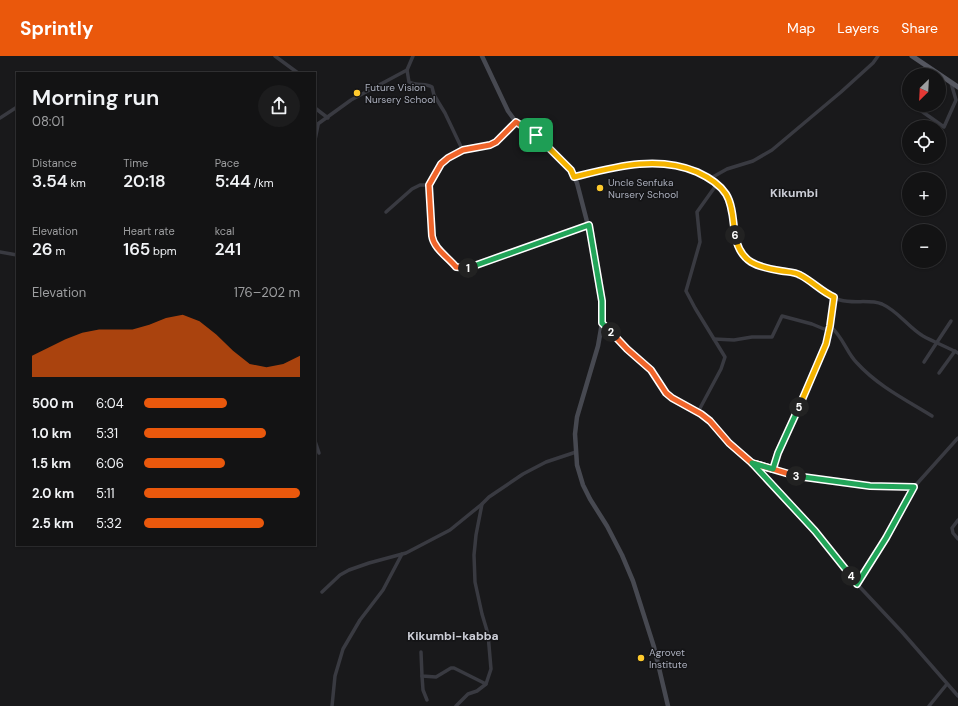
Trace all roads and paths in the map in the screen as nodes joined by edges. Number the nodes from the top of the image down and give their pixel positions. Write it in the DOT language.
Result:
graph roads {
  1 [pos="275,56"];
  2 [pos="413,56"];
  3 [pos="482,56"];
  4 [pos="878,56"];
  5 [pos="912,56"];
  6 [pos="407,70"];
  7 [pos="297,72"];
  8 [pos="951,82"];
  9 [pos="958,86"];
  10 [pos="16,108"];
  11 [pos="316,109"];
  12 [pos="923,112"];
  13 [pos="0,118"];
  14 [pos="328,118"];
  15 [pos="516,122"];
  16 [pos="316,126"];
  17 [pos="463,150"];
  18 [pos="574,177"];
  19 [pos="711,178"];
  20 [pos="716,184"];
  21 [pos="429,185"];
  22 [pos="386,212"];
  23 [pos="589,225"];
  24 [pos="0,252"];
  25 [pos="16,255"];
  26 [pos="834,297"];
  27 [pos="951,320"];
  28 [pos="602,323"];
  29 [pos="830,327"];
  30 [pos="714,339"];
  31 [pos="938,342"];
  32 [pos="957,352"];
  33 [pos="924,362"];
  34 [pos="939,373"];
  35 [pos="698,412"];
  36 [pos="932,416"];
  37 [pos="958,438"];
  38 [pos="316,444"];
  39 [pos="576,452"];
  40 [pos="319,453"];
  41 [pos="752,463"];
  42 [pos="773,469"];
  43 [pos="914,487"];
  44 [pos="482,504"];
  45 [pos="958,520"];
  46 [pos="958,539"];
  47 [pos="402,554"];
  48 [pos="857,584"];
  49 [pos="322,592"];
  50 [pos="421,652"];
  51 [pos="422,676"];
  52 [pos="486,684"];
  53 [pos="946,684"];
  54 [pos="958,696"];
  55 [pos="427,700"];
  56 [pos="332,706"];
  57 [pos="456,706"];
  58 [pos="668,706"];
  59 [pos="929,706"];
  1 -- 7 [label="street"];
  2 -- 6 [label="street"];
  3 -- 15 [label="street"];
  4 -- 19 [label="street"];
  5 -- 8 [label="main road"];
  6 -- 14 [label="street"];
  6 -- 17 [label="street"];
  8 -- 9 [label="main road"];
  8 -- 12 [label="street"];
  10 -- 13 [label="street"];
  11 -- 14 [label="street"];
  14 -- 16 [label="street"];
  15 -- 17 [label="street"];
  15 -- 18 [label="street"];
  17 -- 21 [label="street"];
  18 -- 19 [label="street"];
  18 -- 23 [label="street"];
  19 -- 20 [label="street"];
  20 -- 26 [label="street"];
  20 -- 30 [label="street"];
  21 -- 22 [label="street"];
  21 -- 23 [label="street"];
  23 -- 28 [label="street"];
  24 -- 25 [label="street"];
  26 -- 29 [label="street"];
  26 -- 31 [label="street"];
  27 -- 31 [label="street"];
  28 -- 35 [label="street"];
  28 -- 39 [label="street"];
  29 -- 30 [label="street"];
  29 -- 36 [label="street"];
  29 -- 42 [label="street"];
  30 -- 35 [label="street"];
  31 -- 32 [label="street"];
  31 -- 33 [label="street"];
  32 -- 34 [label="street"];
  35 -- 41 [label="street"];
  37 -- 43 [label="street"];
  38 -- 40 [label="street"];
  39 -- 44 [label="street"];
  39 -- 58 [label="street"];
  41 -- 42 [label="street"];
  41 -- 48 [label="street"];
  42 -- 43 [label="street"];
  43 -- 48 [label="street"];
  44 -- 47 [label="street"];
  44 -- 52 [label="street"];
  45 -- 46 [label="street"];
  47 -- 49 [label="street"];
  47 -- 56 [label="street"];
  48 -- 53 [label="street"];
  50 -- 51 [label="street"];
  51 -- 52 [label="street"];
  51 -- 55 [label="street"];
  52 -- 57 [label="street"];
  53 -- 54 [label="street"];
  53 -- 59 [label="street"];
}
